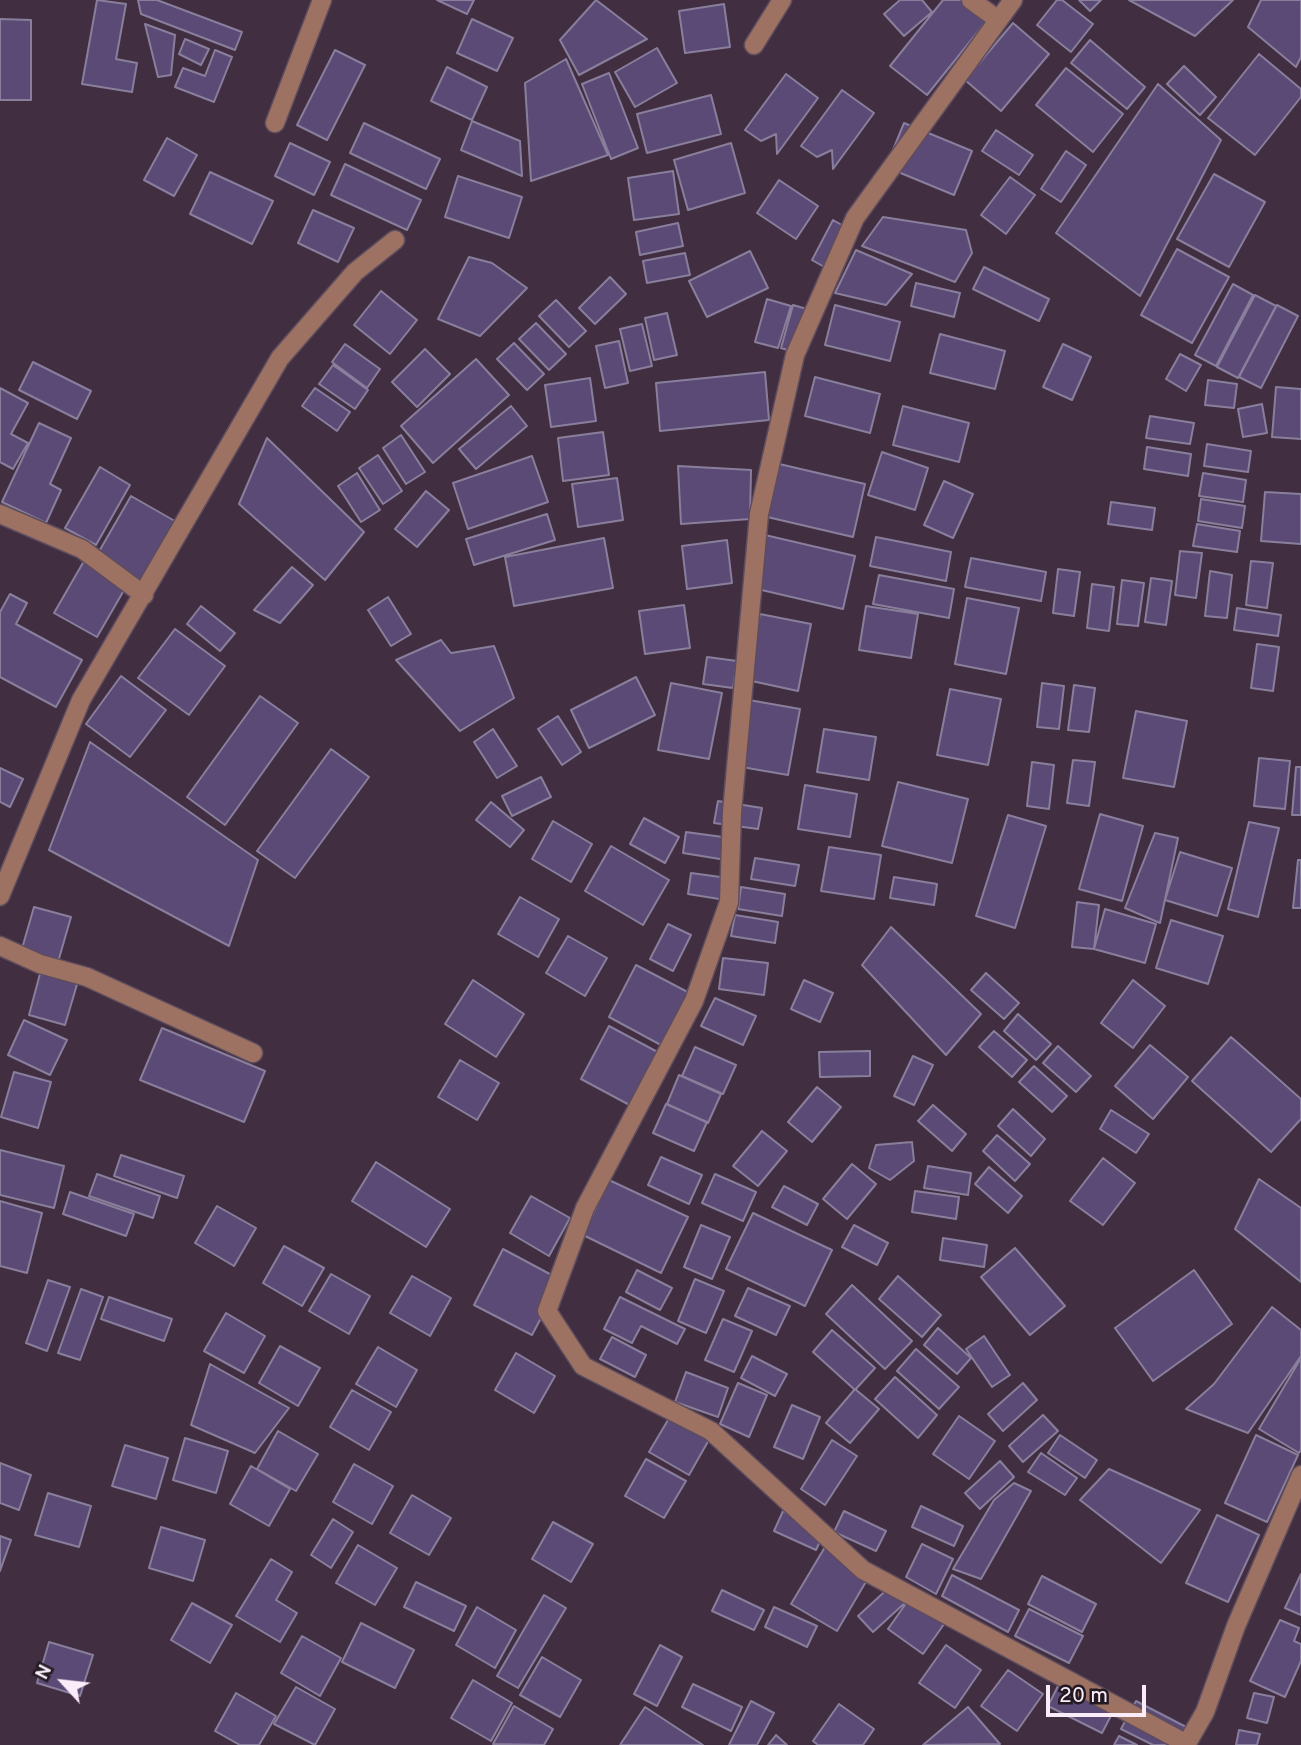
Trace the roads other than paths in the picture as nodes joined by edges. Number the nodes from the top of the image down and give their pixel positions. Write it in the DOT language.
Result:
graph roads {
  1 [pos="322,0"];
  2 [pos="782,0"];
  3 [pos="971,0"];
  4 [pos="1013,0"];
  5 [pos="997,19"];
  6 [pos="754,45"];
  7 [pos="275,123"];
  8 [pos="395,240"];
  9 [pos="0,513"];
  10 [pos="144,595"];
  11 [pos="0,896"];
  12 [pos="0,946"];
  13 [pos="253,1053"];
  14 [pos="1301,1475"];
  15 [pos="1186,1745"];
  1 -- 7 [label="street"];
  2 -- 6 [label="street"];
  3 -- 5 [label="street"];
  4 -- 5 [label="street"];
  5 -- 15 [label="street"];
  8 -- 10 [label="street"];
  9 -- 10 [label="street"];
  10 -- 11 [label="street"];
  12 -- 13 [label="street"];
  14 -- 15 [label="street"];
}
